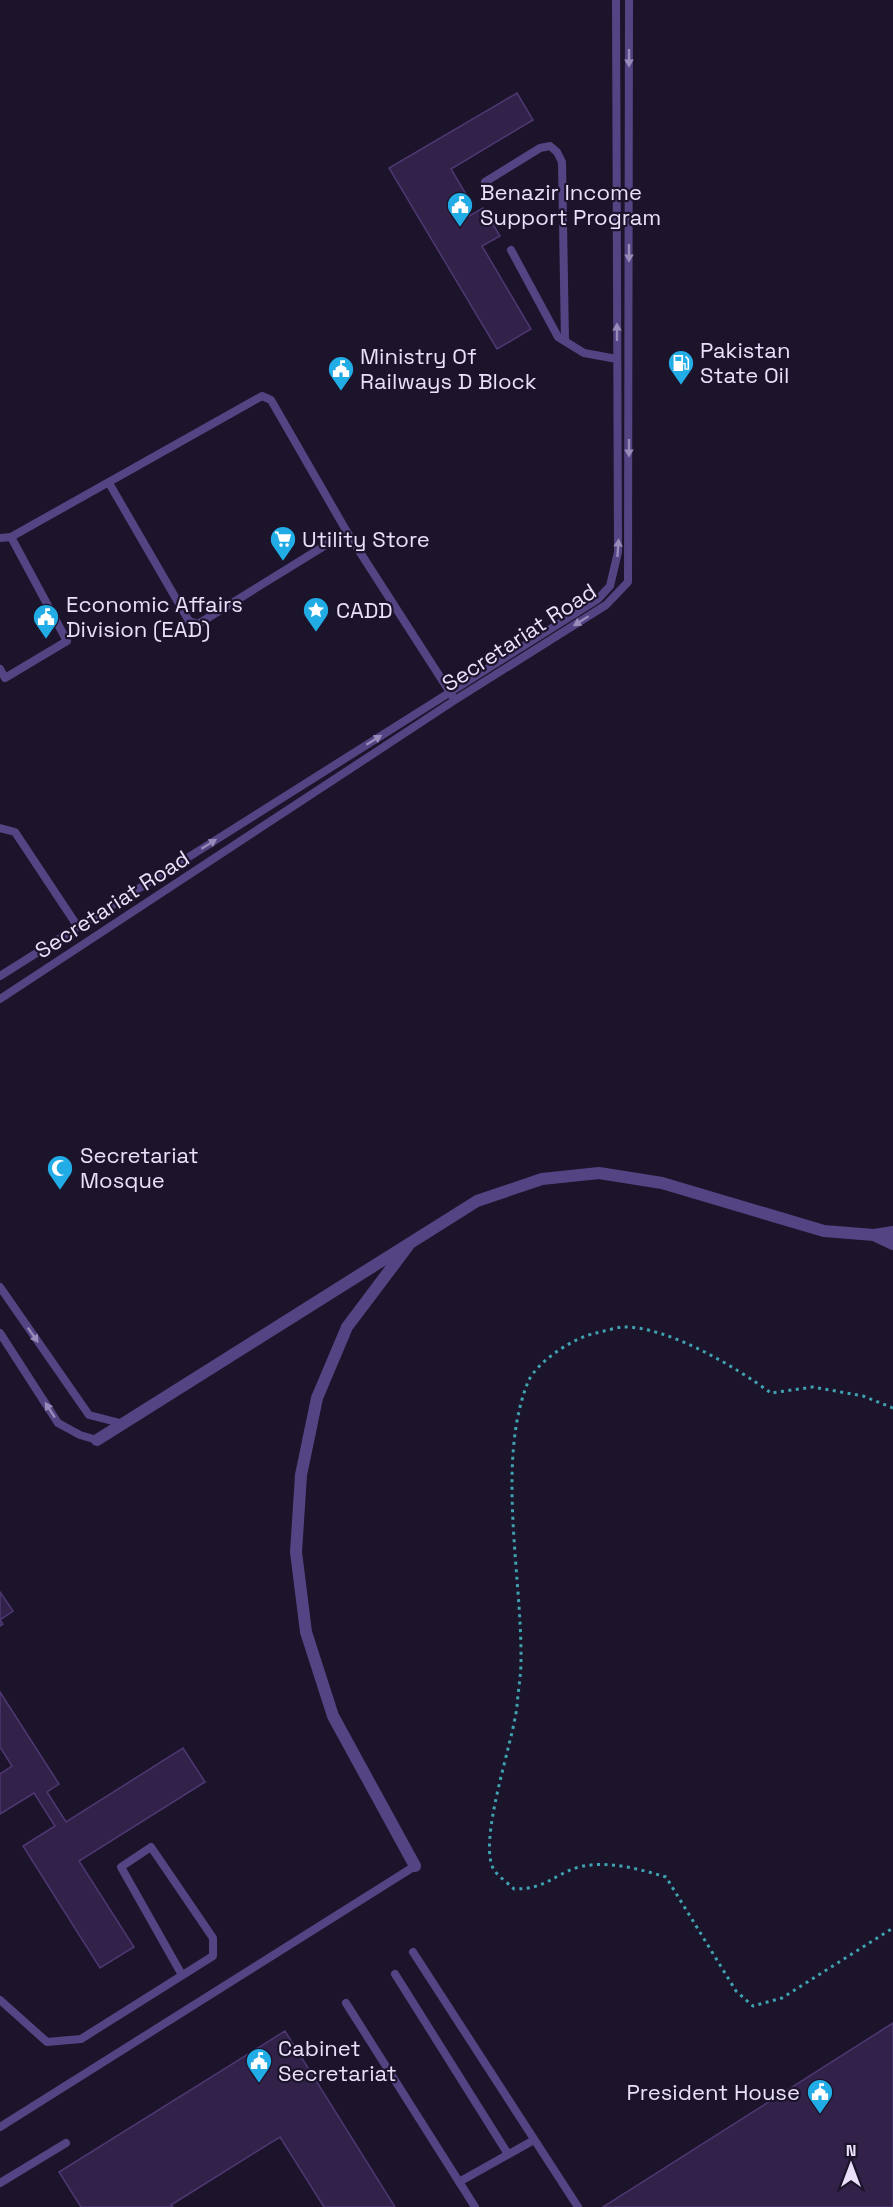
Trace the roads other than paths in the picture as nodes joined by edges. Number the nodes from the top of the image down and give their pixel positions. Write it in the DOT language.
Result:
graph roads {
  1 [pos="616,0"];
  2 [pos="629,0"];
  3 [pos="485,182"];
  4 [pos="511,250"];
  5 [pos="565,341"];
  6 [pos="617,359"];
  7 [pos="109,483"];
  8 [pos="346,532"];
  9 [pos="11,537"];
  10 [pos="0,538"];
  11 [pos="0,669"];
  12 [pos="452,696"];
  13 [pos="0,828"];
  14 [pos="78,927"];
  15 [pos="0,976"];
  16 [pos="0,999"];
  17 [pos="893,1232"];
  18 [pos="874,1235"];
  19 [pos="413,1238"];
  20 [pos="893,1244"];
  21 [pos="0,1287"];
  22 [pos="0,1333"];
  23 [pos="124,1424"];
  24 [pos="97,1440"];
  25 [pos="415,1866"];
  26 [pos="413,1952"];
  27 [pos="395,1974"];
  28 [pos="182,1975"];
  29 [pos="0,2000"];
  30 [pos="346,2003"];
  31 [pos="0,2127"];
  32 [pos="534,2140"];
  33 [pos="66,2143"];
  34 [pos="508,2154"];
  35 [pos="0,2182"];
  36 [pos="459,2182"];
  37 [pos="475,2207"];
  38 [pos="578,2207"];
  6 -- 1 [label="lane, Secretariat Road, one-way"];
  2 -- 12 [label="lane, Secretariat Road, one-way"];
  3 -- 5 [label="lane"];
  4 -- 5 [label="lane"];
  5 -- 6 [label="lane"];
  12 -- 6 [label="lane, Secretariat Road, one-way"];
  7 -- 8 [label="lane"];
  7 -- 8 [label="lane"];
  7 -- 9 [label="lane"];
  8 -- 12 [label="lane"];
  9 -- 10 [label="lane"];
  9 -- 11 [label="lane"];
  14 -- 12 [label="lane, Secretariat Road, one-way"];
  12 -- 16 [label="lane, Secretariat Road"];
  13 -- 14 [label="lane"];
  14 -- 15 [label="lane, Secretariat Road"];
  17 -- 18 [label="street"];
  18 -- 19 [label="street"];
  18 -- 20 [label="street"];
  19 -- 23 [label="street"];
  19 -- 25 [label="street"];
  21 -- 23 [label="lane, one-way"];
  24 -- 22 [label="lane, one-way"];
  23 -- 24 [label="street"];
  25 -- 31 [label="lane"];
  26 -- 32 [label="lane"];
  27 -- 34 [label="lane"];
  28 -- 28 [label="lane"];
  28 -- 29 [label="lane"];
  30 -- 36 [label="lane"];
  32 -- 34 [label="lane"];
  32 -- 38 [label="lane"];
  33 -- 35 [label="lane"];
  34 -- 36 [label="lane"];
  36 -- 37 [label="lane"];
}
